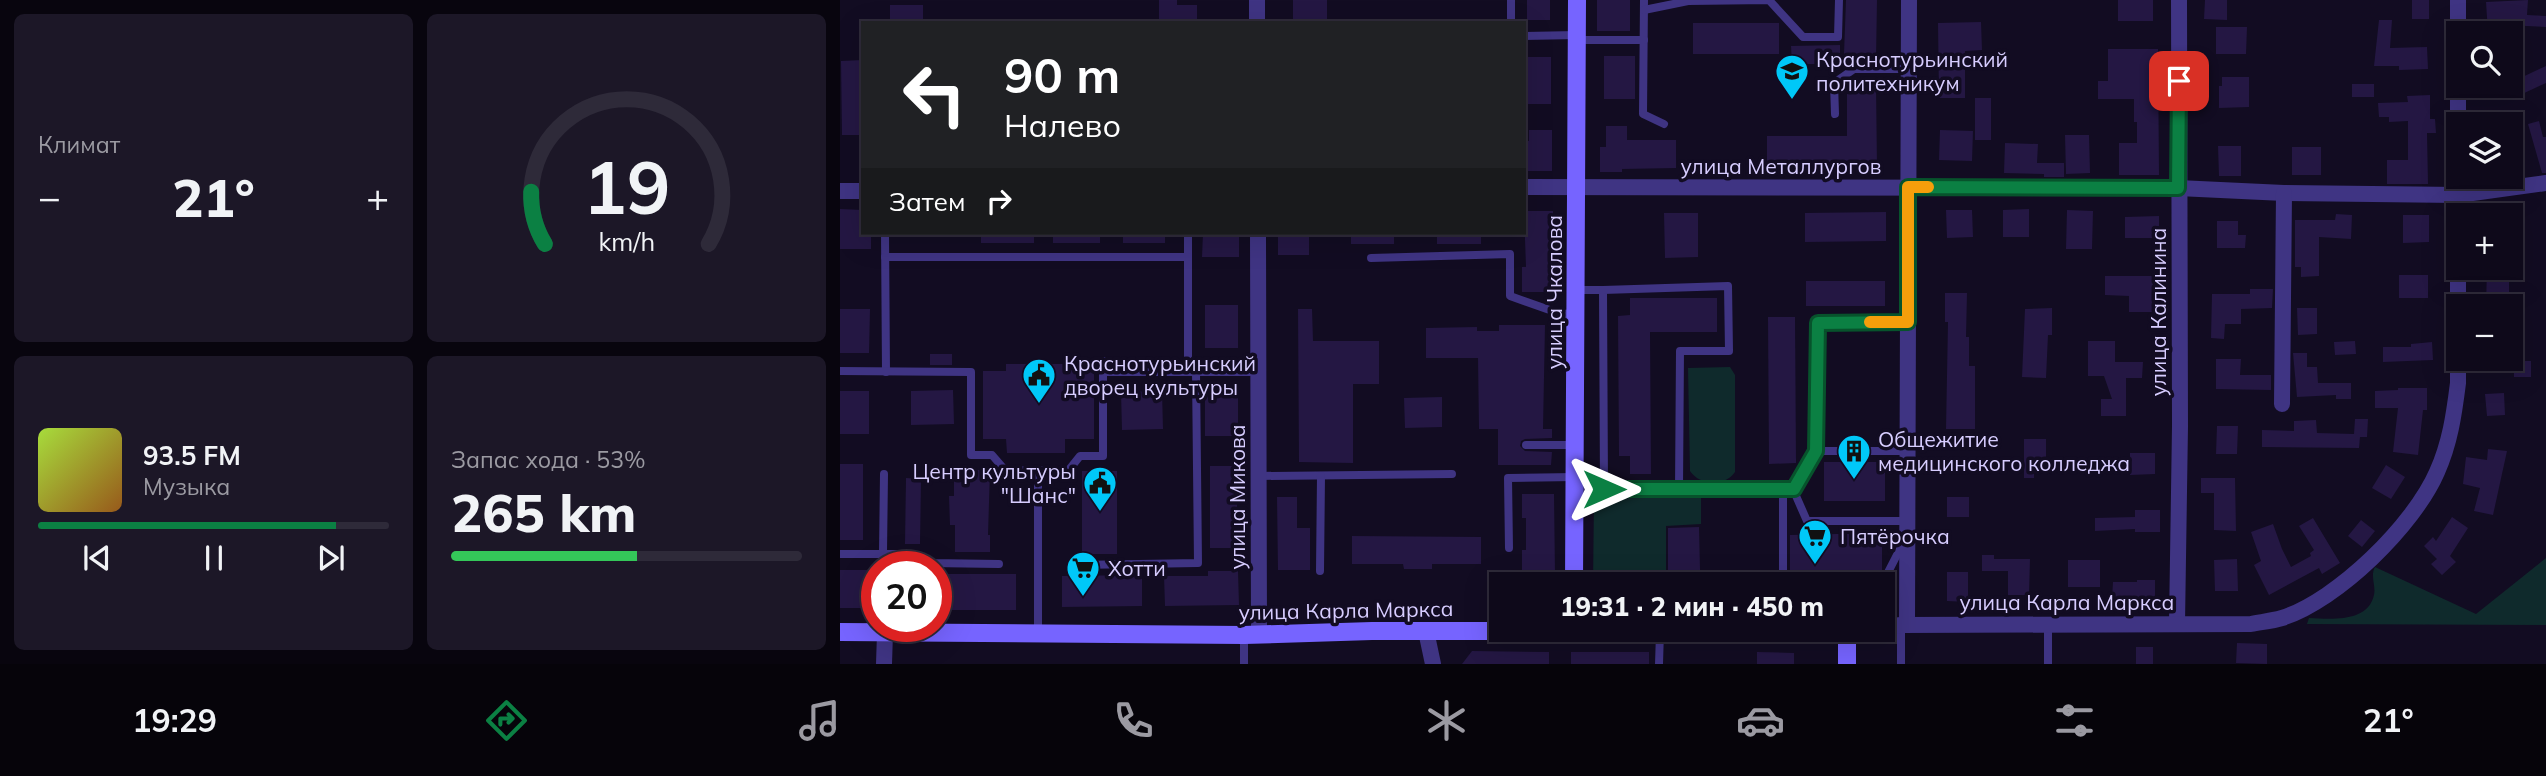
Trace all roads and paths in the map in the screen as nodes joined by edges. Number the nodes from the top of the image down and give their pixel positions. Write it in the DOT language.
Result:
graph roads {
  1 [pos="1257,0"];
  2 [pos="1511,0"];
  3 [pos="1577,0"];
  4 [pos="1644,0"];
  5 [pos="1839,0"];
  6 [pos="1909,0"];
  7 [pos="2179,0"];
  8 [pos="2458,0"];
  9 [pos="1644,10"];
  10 [pos="1257,21"];
  11 [pos="1511,21"];
  12 [pos="1526,36"];
  13 [pos="1577,37"];
  14 [pos="1644,40"];
  15 [pos="1909,69"];
  16 [pos="1835,114"];
  17 [pos="1664,124"];
  18 [pos="2546,183"];
  19 [pos="1526,187"];
  20 [pos="1577,187"];
  21 [pos="1908,187"];
  22 [pos="2178,188"];
  23 [pos="840,191"];
  24 [pos="861,191"];
  25 [pos="2284,193"];
  26 [pos="2458,195"];
  27 [pos="885,235"];
  28 [pos="1188,235"];
  29 [pos="1258,235"];
  30 [pos="885,257"];
  31 [pos="1188,257"];
  32 [pos="1371,258"];
  33 [pos="1577,290"];
  34 [pos="1603,290"];
  35 [pos="1577,313"];
  36 [pos="1908,322"];
  37 [pos="1102,361"];
  38 [pos="840,372"];
  39 [pos="886,372"];
  40 [pos="1103,372"];
  41 [pos="1192,372"];
  42 [pos="1258,372"];
  43 [pos="2282,404"];
  44 [pos="1526,445"];
  45 [pos="1576,445"];
  46 [pos="1816,451"];
  47 [pos="1908,451"];
  48 [pos="1038,471"];
  49 [pos="884,474"];
  50 [pos="1452,474"];
  51 [pos="1258,476"];
  52 [pos="1321,476"];
  53 [pos="1575,483"];
  54 [pos="1604,489"];
  55 [pos="1679,489"];
  56 [pos="1783,489"];
  57 [pos="1794,489"];
  58 [pos="1907,521"];
  59 [pos="1907,547"];
  60 [pos="1509,548"];
  61 [pos="883,551"];
  62 [pos="840,554"];
  63 [pos="861,554"];
  64 [pos="952,564"];
  65 [pos="999,565"];
  66 [pos="1078,565"];
  67 [pos="1320,571"];
  68 [pos="1574,572"];
  69 [pos="1783,572"];
  70 [pos="1888,572"];
  71 [pos="2048,624"];
  72 [pos="2177,624"];
  73 [pos="1904,625"];
  74 [pos="1895,626"];
  75 [pos="1426,631"];
  76 [pos="1489,631"];
  77 [pos="840,632"];
  78 [pos="861,632"];
  79 [pos="952,633"];
  80 [pos="1038,634"];
  81 [pos="1251,634"];
  82 [pos="885,642"];
  83 [pos="1660,642"];
  84 [pos="1847,642"];
  85 [pos="884,664"];
  86 [pos="1244,664"];
  87 [pos="1433,664"];
  88 [pos="1659,664"];
  89 [pos="1847,664"];
  90 [pos="1901,664"];
  91 [pos="2048,664"];
  1 -- 10 [label="street"];
  2 -- 11 [label="lane"];
  3 -- 13 [label="main road, улица Чкалова"];
  4 -- 9 [label="lane"];
  5 -- 9 [label="lane"];
  6 -- 15 [label="street"];
  7 -- 22 [label="street, улица Калинина"];
  8 -- 26 [label="street, улица Карла Маркса"];
  9 -- 14 [label="lane"];
  12 -- 13 [label="lane"];
  13 -- 14 [label="lane"];
  13 -- 20 [label="main road, улица Чкалова"];
  14 -- 17 [label="lane"];
  15 -- 16 [label="lane"];
  15 -- 21 [label="street"];
  18 -- 26 [label="street, улица Металлургов"];
  19 -- 20 [label="street, улица Металлургов"];
  20 -- 21 [label="street, улица Металлургов"];
  20 -- 33 [label="main road, улица Чкалова"];
  21 -- 22 [label="street, улица Металлургов"];
  21 -- 36 [label="street"];
  22 -- 25 [label="street, улица Металлургов"];
  22 -- 72 [label="street, улица Калинина"];
  23 -- 24 [label="street"];
  25 -- 26 [label="street, улица Металлургов"];
  25 -- 43 [label="street"];
  26 -- 72 [label="street, улица Карла Маркса"];
  27 -- 30 [label="lane"];
  28 -- 31 [label="lane"];
  29 -- 42 [label="street, улица Микова"];
  30 -- 31 [label="lane"];
  30 -- 39 [label="lane"];
  31 -- 41 [label="lane"];
  32 -- 35 [label="lane"];
  33 -- 34 [label="lane"];
  33 -- 35 [label="main road, улица Чкалова"];
  34 -- 54 [label="lane"];
  34 -- 55 [label="lane"];
  35 -- 45 [label="main road, улица Чкалова"];
  36 -- 46 [label="lane"];
  36 -- 47 [label="street"];
  37 -- 40 [label="lane"];
  38 -- 39 [label="lane"];
  39 -- 48 [label="lane"];
  40 -- 41 [label="lane"];
  40 -- 48 [label="lane"];
  41 -- 42 [label="lane"];
  41 -- 66 [label="lane"];
  42 -- 51 [label="street, улица Микова"];
  44 -- 45 [label="lane"];
  45 -- 53 [label="main road, улица Чкалова"];
  46 -- 47 [label="lane"];
  46 -- 57 [label="lane"];
  47 -- 58 [label="street"];
  48 -- 80 [label="lane"];
  49 -- 61 [label="lane"];
  50 -- 52 [label="lane"];
  51 -- 52 [label="lane"];
  51 -- 81 [label="street, улица Микова"];
  52 -- 67 [label="lane"];
  53 -- 54 [label="lane"];
  53 -- 60 [label="lane"];
  53 -- 68 [label="main road, улица Чкалова"];
  54 -- 55 [label="lane"];
  55 -- 56 [label="lane"];
  56 -- 57 [label="lane"];
  56 -- 69 [label="lane"];
  57 -- 58 [label="lane"];
  58 -- 59 [label="street"];
  59 -- 70 [label="lane"];
  59 -- 73 [label="street"];
  62 -- 63 [label="lane"];
  64 -- 65 [label="lane"];
  71 -- 72 [label="street, улица Карла Маркса"];
  71 -- 73 [label="street, улица Карла Маркса"];
  71 -- 91 [label="lane"];
  73 -- 74 [label="street, улица Карла Маркса"];
  73 -- 90 [label="lane"];
  75 -- 76 [label="main road, улица Карла Маркса"];
  75 -- 81 [label="main road, улица Карла Маркса"];
  75 -- 87 [label="street"];
  77 -- 78 [label="main road, улица Карла Маркса"];
  79 -- 80 [label="main road, улица Карла Маркса"];
  80 -- 81 [label="main road, улица Карла Маркса"];
  81 -- 86 [label="lane"];
  82 -- 85 [label="street"];
  83 -- 88 [label="lane"];
  84 -- 89 [label="main road"];
}
